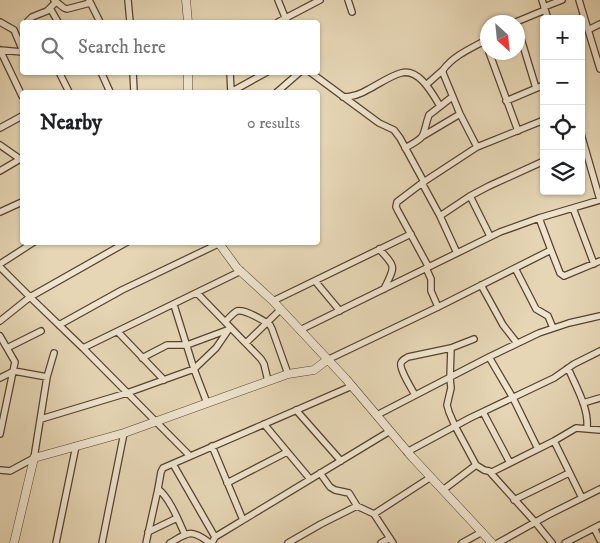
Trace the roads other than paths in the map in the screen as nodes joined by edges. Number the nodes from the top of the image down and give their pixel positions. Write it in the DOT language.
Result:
graph roads {
  1 [pos="128,0"];
  2 [pos="186,0"];
  3 [pos="278,0"];
  4 [pos="320,0"];
  5 [pos="348,0"];
  6 [pos="542,0"];
  7 [pos="562,0"];
  8 [pos="579,0"];
  9 [pos="55,1"];
  10 [pos="89,1"];
  11 [pos="50,8"];
  12 [pos="545,9"];
  13 [pos="352,12"];
  14 [pos="547,15"];
  15 [pos="525,18"];
  16 [pos="29,20"];
  17 [pos="57,20"];
  18 [pos="99,20"];
  19 [pos="130,20"];
  20 [pos="188,20"];
  21 [pos="286,20"];
  22 [pos="0,22"];
  23 [pos="600,24"];
  24 [pos="588,30"];
  25 [pos="20,31"];
  26 [pos="17,35"];
  27 [pos="480,43"];
  28 [pos="20,45"];
  29 [pos="0,50"];
  30 [pos="20,51"];
  31 [pos="525,52"];
  32 [pos="491,60"];
  33 [pos="600,69"];
  34 [pos="443,70"];
  35 [pos="60,75"];
  36 [pos="102,75"];
  37 [pos="133,75"];
  38 [pos="188,75"];
  39 [pos="230,75"];
  40 [pos="262,75"];
  41 [pos="297,75"];
  42 [pos="314,75"];
  43 [pos="426,85"];
  44 [pos="540,86"];
  45 [pos="536,88"];
  46 [pos="68,90"];
  47 [pos="109,90"];
  48 [pos="134,90"];
  49 [pos="188,90"];
  50 [pos="231,90"];
  51 [pos="235,90"];
  52 [pos="279,90"];
  53 [pos="20,92"];
  54 [pos="344,96"];
  55 [pos="452,97"];
  56 [pos="506,101"];
  57 [pos="440,106"];
  58 [pos="460,114"];
  59 [pos="20,117"];
  60 [pos="540,122"];
  61 [pos="0,128"];
  62 [pos="518,131"];
  63 [pos="423,136"];
  64 [pos="0,146"];
  65 [pos="477,147"];
  66 [pos="405,148"];
  67 [pos="584,150"];
  68 [pos="20,157"];
  69 [pos="20,159"];
  70 [pos="540,162"];
  71 [pos="0,171"];
  72 [pos="423,183"];
  73 [pos="470,196"];
  74 [pos="600,200"];
  75 [pos="20,203"];
  76 [pos="573,208"];
  77 [pos="0,212"];
  78 [pos="440,216"];
  79 [pos="539,218"];
  80 [pos="411,234"];
  81 [pos="490,236"];
  82 [pos="30,245"];
  83 [pos="122,245"];
  84 [pos="214,245"];
  85 [pos="220,245"];
  86 [pos="379,249"];
  87 [pos="551,250"];
  88 [pos="457,253"];
  89 [pos="597,262"];
  90 [pos="427,267"];
  91 [pos="515,268"];
  92 [pos="1,269"];
  93 [pos="241,272"];
  94 [pos="315,280"];
  95 [pos="481,285"];
  96 [pos="384,289"];
  97 [pos="197,293"];
  98 [pos="30,297"];
  99 [pos="273,301"];
  100 [pos="174,305"];
  101 [pos="438,307"];
  102 [pos="281,309"];
  103 [pos="340,311"];
  104 [pos="600,316"];
  105 [pos="0,321"];
  106 [pos="225,322"];
  107 [pos="267,323"];
  108 [pos="59,325"];
  109 [pos="553,328"];
  110 [pos="230,329"];
  111 [pos="300,330"];
  112 [pos="41,331"];
  113 [pos="118,332"];
  114 [pos="0,336"];
  115 [pos="474,340"];
  116 [pos="246,343"];
  117 [pos="517,344"];
  118 [pos="187,345"];
  119 [pos="7,348"];
  120 [pos="83,348"];
  121 [pos="451,348"];
  122 [pos="600,351"];
  123 [pos="54,353"];
  124 [pos="489,357"];
  125 [pos="142,358"];
  126 [pos="327,360"];
  127 [pos="568,368"];
  128 [pos="14,370"];
  129 [pos="194,370"];
  130 [pos="288,374"];
  131 [pos="47,377"];
  132 [pos="0,378"];
  133 [pos="450,378"];
  134 [pos="164,380"];
  135 [pos="268,381"];
  136 [pos="352,386"];
  137 [pos="127,393"];
  138 [pos="415,395"];
  139 [pos="513,398"];
  140 [pos="600,398"];
  141 [pos="207,403"];
  142 [pos="583,403"];
  143 [pos="296,410"];
  144 [pos="483,412"];
  145 [pos="376,415"];
  146 [pos="41,419"];
  147 [pos="156,422"];
  148 [pos="264,424"];
  149 [pos="455,426"];
  150 [pos="587,428"];
  151 [pos="600,430"];
  152 [pos="390,431"];
  153 [pos="124,433"];
  154 [pos="0,434"];
  155 [pos="554,442"];
  156 [pos="76,446"];
  157 [pos="212,446"];
  158 [pos="538,449"];
  159 [pos="287,452"];
  160 [pos="407,452"];
  161 [pos="190,456"];
  162 [pos="34,458"];
  163 [pos="341,461"];
  164 [pos="510,463"];
  165 [pos="173,464"];
  166 [pos="476,465"];
  167 [pos="0,470"];
  168 [pos="489,471"];
  169 [pos="320,473"];
  170 [pos="569,473"];
  171 [pos="431,477"];
  172 [pos="310,479"];
  173 [pos="227,482"];
  174 [pos="158,489"];
  175 [pos="600,489"];
  176 [pos="443,490"];
  177 [pos="582,498"];
  178 [pos="514,500"];
  179 [pos="357,506"];
  180 [pos="374,514"];
  181 [pos="177,518"];
  182 [pos="243,520"];
  183 [pos="535,522"];
  184 [pos="597,526"];
  185 [pos="148,532"];
  186 [pos="482,532"];
  187 [pos="185,535"];
  188 [pos="392,540"];
  189 [pos="600,540"];
  190 [pos="212,541"];
  191 [pos="14,543"];
  192 [pos="56,543"];
  193 [pos="102,543"];
  194 [pos="146,543"];
  195 [pos="170,543"];
  196 [pos="288,543"];
  197 [pos="381,543"];
  198 [pos="462,543"];
  199 [pos="492,543"];
  200 [pos="498,543"];
  201 [pos="552,543"];
  202 [pos="565,543"];
  1 -- 19 [label="street"];
  2 -- 20 [label="street"];
  3 -- 21 [label="street"];
  4 -- 21 [label="street"];
  5 -- 13 [label="street"];
  6 -- 12 [label="street"];
  7 -- 12 [label="street"];
  8 -- 24 [label="street"];
  9 -- 10 [label="street"];
  9 -- 11 [label="street"];
  10 -- 18 [label="street"];
  11 -- 16 [label="street"];
  11 -- 17 [label="street"];
  12 -- 14 [label="street"];
  12 -- 15 [label="street"];
  22 -- 26 [label="street"];
  23 -- 24 [label="street"];
  24 -- 33 [label="street"];
  25 -- 26 [label="street"];
  26 -- 28 [label="street"];
  27 -- 34 [label="street"];
  29 -- 30 [label="street"];
  29 -- 53 [label="street"];
  31 -- 45 [label="street"];
  32 -- 56 [label="street"];
  34 -- 43 [label="street"];
  34 -- 55 [label="street"];
  35 -- 46 [label="street"];
  36 -- 47 [label="street"];
  37 -- 48 [label="street"];
  38 -- 49 [label="street"];
  39 -- 50 [label="street"];
  40 -- 51 [label="street"];
  41 -- 52 [label="street"];
  42 -- 54 [label="street"];
  43 -- 54 [label="street"];
  43 -- 57 [label="street"];
  44 -- 45 [label="street"];
  45 -- 56 [label="street"];
  54 -- 66 [label="street"];
  55 -- 57 [label="street"];
  55 -- 58 [label="street"];
  56 -- 62 [label="street"];
  57 -- 63 [label="street"];
  58 -- 63 [label="street"];
  58 -- 65 [label="street"];
  59 -- 61 [label="street"];
  60 -- 62 [label="street"];
  62 -- 65 [label="street"];
  63 -- 66 [label="street"];
  64 -- 68 [label="street"];
  65 -- 72 [label="street"];
  66 -- 72 [label="street"];
  67 -- 74 [label="street"];
  69 -- 71 [label="street"];
  70 -- 73 [label="street"];
  72 -- 78 [label="street"];
  72 -- 80 [label="street"];
  73 -- 78 [label="street"];
  73 -- 81 [label="street"];
  74 -- 76 [label="street"];
  75 -- 77 [label="street"];
  76 -- 79 [label="street"];
  76 -- 89 [label="street"];
  78 -- 88 [label="street"];
  79 -- 81 [label="street"];
  79 -- 87 [label="street"];
  80 -- 86 [label="street"];
  80 -- 90 [label="street"];
  81 -- 88 [label="street"];
  82 -- 92 [label="street"];
  83 -- 98 [label="street"];
  84 -- 108 [label="street"];
  85 -- 93 [label="street"];
  86 -- 94 [label="street"];
  86 -- 96 [label="street"];
  87 -- 89 [label="street"];
  87 -- 91 [label="street"];
  88 -- 90 [label="street"];
  90 -- 96 [label="street"];
  90 -- 101 [label="street"];
  91 -- 95 [label="street"];
  91 -- 109 [label="street"];
  92 -- 98 [label="street"];
  93 -- 97 [label="street"];
  93 -- 99 [label="street"];
  94 -- 99 [label="street"];
  94 -- 103 [label="street"];
  95 -- 101 [label="street"];
  95 -- 117 [label="street"];
  96 -- 103 [label="street"];
  97 -- 100 [label="street"];
  97 -- 106 [label="street"];
  98 -- 105 [label="street"];
  98 -- 108 [label="street"];
  99 -- 102 [label="street"];
  100 -- 113 [label="street"];
  100 -- 118 [label="street"];
  101 -- 126 [label="street"];
  102 -- 107 [label="street"];
  102 -- 111 [label="street"];
  103 -- 111 [label="street"];
  104 -- 109 [label="street"];
  106 -- 107 [label="street"];
  106 -- 110 [label="street"];
  107 -- 116 [label="street"];
  107 -- 130 [label="street"];
  108 -- 120 [label="street"];
  109 -- 117 [label="street"];
  110 -- 116 [label="street"];
  110 -- 118 [label="street"];
  110 -- 129 [label="street"];
  111 -- 126 [label="street"];
  112 -- 119 [label="street"];
  113 -- 120 [label="street"];
  113 -- 125 [label="street"];
  114 -- 119 [label="street"];
  115 -- 121 [label="street"];
  116 -- 135 [label="street"];
  117 -- 124 [label="street"];
  118 -- 125 [label="street"];
  118 -- 129 [label="street"];
  119 -- 128 [label="street"];
  120 -- 137 [label="street"];
  121 -- 133 [label="street"];
  121 -- 138 [label="street"];
  122 -- 127 [label="street"];
  123 -- 131 [label="street"];
  124 -- 133 [label="street"];
  124 -- 139 [label="street"];
  125 -- 134 [label="street"];
  126 -- 130 [label="street"];
  126 -- 136 [label="street"];
  127 -- 139 [label="street"];
  127 -- 142 [label="street"];
  128 -- 131 [label="street"];
  128 -- 132 [label="street"];
  128 -- 154 [label="street"];
  129 -- 134 [label="street"];
  129 -- 141 [label="street"];
  130 -- 135 [label="street"];
  131 -- 146 [label="street"];
  133 -- 138 [label="street"];
  133 -- 149 [label="street"];
  134 -- 137 [label="street"];
  135 -- 141 [label="street"];
  136 -- 143 [label="street"];
  136 -- 145 [label="street"];
  137 -- 146 [label="street"];
  137 -- 147 [label="street"];
  138 -- 145 [label="street"];
  139 -- 144 [label="street"];
  139 -- 158 [label="street"];
  140 -- 142 [label="street"];
  141 -- 147 [label="street"];
  142 -- 150 [label="street"];
  143 -- 148 [label="street"];
  143 -- 163 [label="street"];
  144 -- 149 [label="street"];
  144 -- 164 [label="street"];
  145 -- 152 [label="street"];
  146 -- 162 [label="street"];
  147 -- 153 [label="street"];
  147 -- 161 [label="street"];
  148 -- 157 [label="street"];
  148 -- 159 [label="street"];
  149 -- 160 [label="street"];
  149 -- 166 [label="street"];
  150 -- 151 [label="street"];
  150 -- 155 [label="street"];
  152 -- 160 [label="street"];
  152 -- 163 [label="street"];
  153 -- 156 [label="street"];
  153 -- 193 [label="street"];
  155 -- 158 [label="street"];
  155 -- 170 [label="street"];
  156 -- 162 [label="street"];
  156 -- 192 [label="street"];
  157 -- 161 [label="street"];
  157 -- 173 [label="street"];
  158 -- 164 [label="street"];
  159 -- 172 [label="street"];
  159 -- 173 [label="street"];
  160 -- 171 [label="street"];
  161 -- 165 [label="street"];
  162 -- 167 [label="street"];
  162 -- 191 [label="street"];
  163 -- 169 [label="street"];
  164 -- 168 [label="street"];
  165 -- 174 [label="street"];
  165 -- 190 [label="street"];
  166 -- 168 [label="street"];
  166 -- 176 [label="street"];
  168 -- 178 [label="street"];
  169 -- 172 [label="street"];
  169 -- 179 [label="street"];
  170 -- 177 [label="street"];
  170 -- 178 [label="street"];
  171 -- 176 [label="street"];
  171 -- 180 [label="street"];
  172 -- 182 [label="street"];
  173 -- 182 [label="street"];
  174 -- 181 [label="street"];
  174 -- 185 [label="street"];
  175 -- 177 [label="street"];
  176 -- 186 [label="street"];
  177 -- 183 [label="street"];
  178 -- 183 [label="street"];
  179 -- 180 [label="street"];
  179 -- 196 [label="street"];
  180 -- 188 [label="street"];
  181 -- 185 [label="street"];
  181 -- 187 [label="street"];
  182 -- 190 [label="street"];
  183 -- 200 [label="street"];
  183 -- 201 [label="street"];
  184 -- 189 [label="street"];
  184 -- 202 [label="street"];
  185 -- 194 [label="street"];
  186 -- 198 [label="street"];
  186 -- 199 [label="street"];
  187 -- 190 [label="street"];
  187 -- 195 [label="street"];
  188 -- 197 [label="street"];
}
